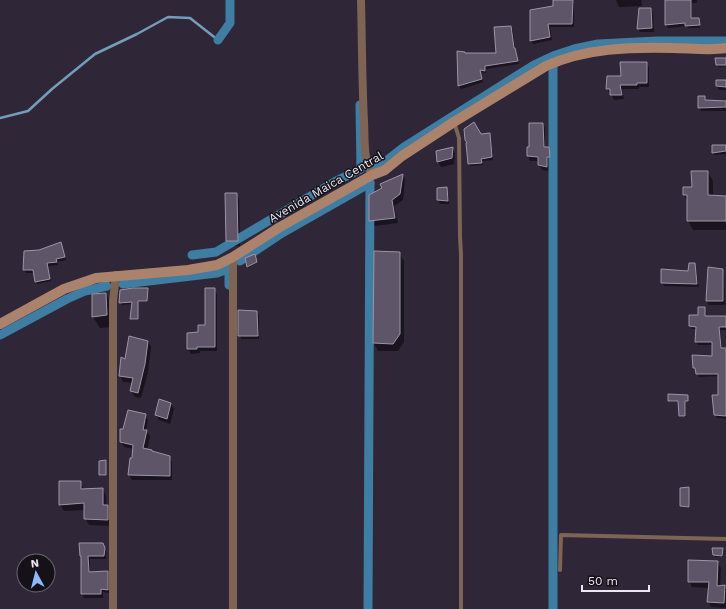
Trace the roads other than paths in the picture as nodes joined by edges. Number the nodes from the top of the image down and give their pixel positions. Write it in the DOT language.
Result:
graph roads {
  1 [pos="361,0"];
  2 [pos="726,48"];
  3 [pos="454,122"];
  4 [pos="372,175"];
  5 [pos="233,257"];
  6 [pos="116,275"];
  7 [pos="0,324"];
  8 [pos="726,539"];
  9 [pos="560,570"];
  10 [pos="113,609"];
  11 [pos="233,609"];
  12 [pos="461,609"];
  1 -- 4 [label="street"];
  2 -- 3 [label="street, Avenida Maica Central"];
  3 -- 4 [label="street, Avenida Maica Central"];
  3 -- 12 [label="lane"];
  4 -- 5 [label="street, Avenida Maica Central"];
  5 -- 6 [label="street, Avenida Maica Central"];
  5 -- 11 [label="street"];
  6 -- 7 [label="street, Avenida Maica Central"];
  6 -- 10 [label="street"];
  8 -- 9 [label="lane"];
}
